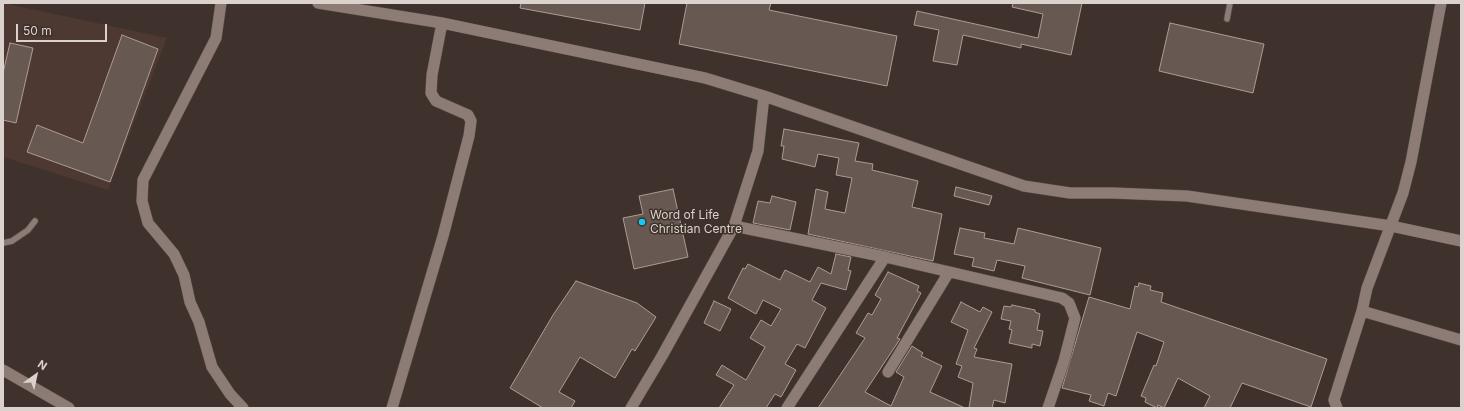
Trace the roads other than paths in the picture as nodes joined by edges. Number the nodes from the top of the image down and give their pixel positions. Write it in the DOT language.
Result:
graph roads {
  1 [pos="221,3"];
  2 [pos="318,3"];
  3 [pos="1230,3"];
  4 [pos="1441,3"];
  5 [pos="1227,19"];
  6 [pos="442,23"];
  7 [pos="764,96"];
  8 [pos="35,221"];
  9 [pos="734,226"];
  10 [pos="1391,226"];
  11 [pos="1461,241"];
  12 [pos="3,243"];
  13 [pos="885,257"];
  14 [pos="949,272"];
  15 [pos="1362,311"];
  16 [pos="1461,340"];
  17 [pos="3,370"];
  18 [pos="888,372"];
  19 [pos="1047,407"];
  20 [pos="69,408"];
  21 [pos="243,408"];
  22 [pos="392,408"];
  23 [pos="631,408"];
  24 [pos="787,408"];
  25 [pos="1337,408"];
  1 -- 21 [label="street"];
  2 -- 6 [label="street"];
  3 -- 5 [label="lane"];
  4 -- 10 [label="street"];
  6 -- 7 [label="street"];
  6 -- 22 [label="street"];
  7 -- 9 [label="street"];
  7 -- 10 [label="street"];
  8 -- 12 [label="lane"];
  9 -- 13 [label="street"];
  9 -- 23 [label="street"];
  10 -- 11 [label="street"];
  10 -- 15 [label="street"];
  13 -- 14 [label="street"];
  13 -- 24 [label="street"];
  14 -- 18 [label="street"];
  14 -- 19 [label="street"];
  15 -- 16 [label="street"];
  15 -- 25 [label="street"];
  17 -- 20 [label="street"];
}
